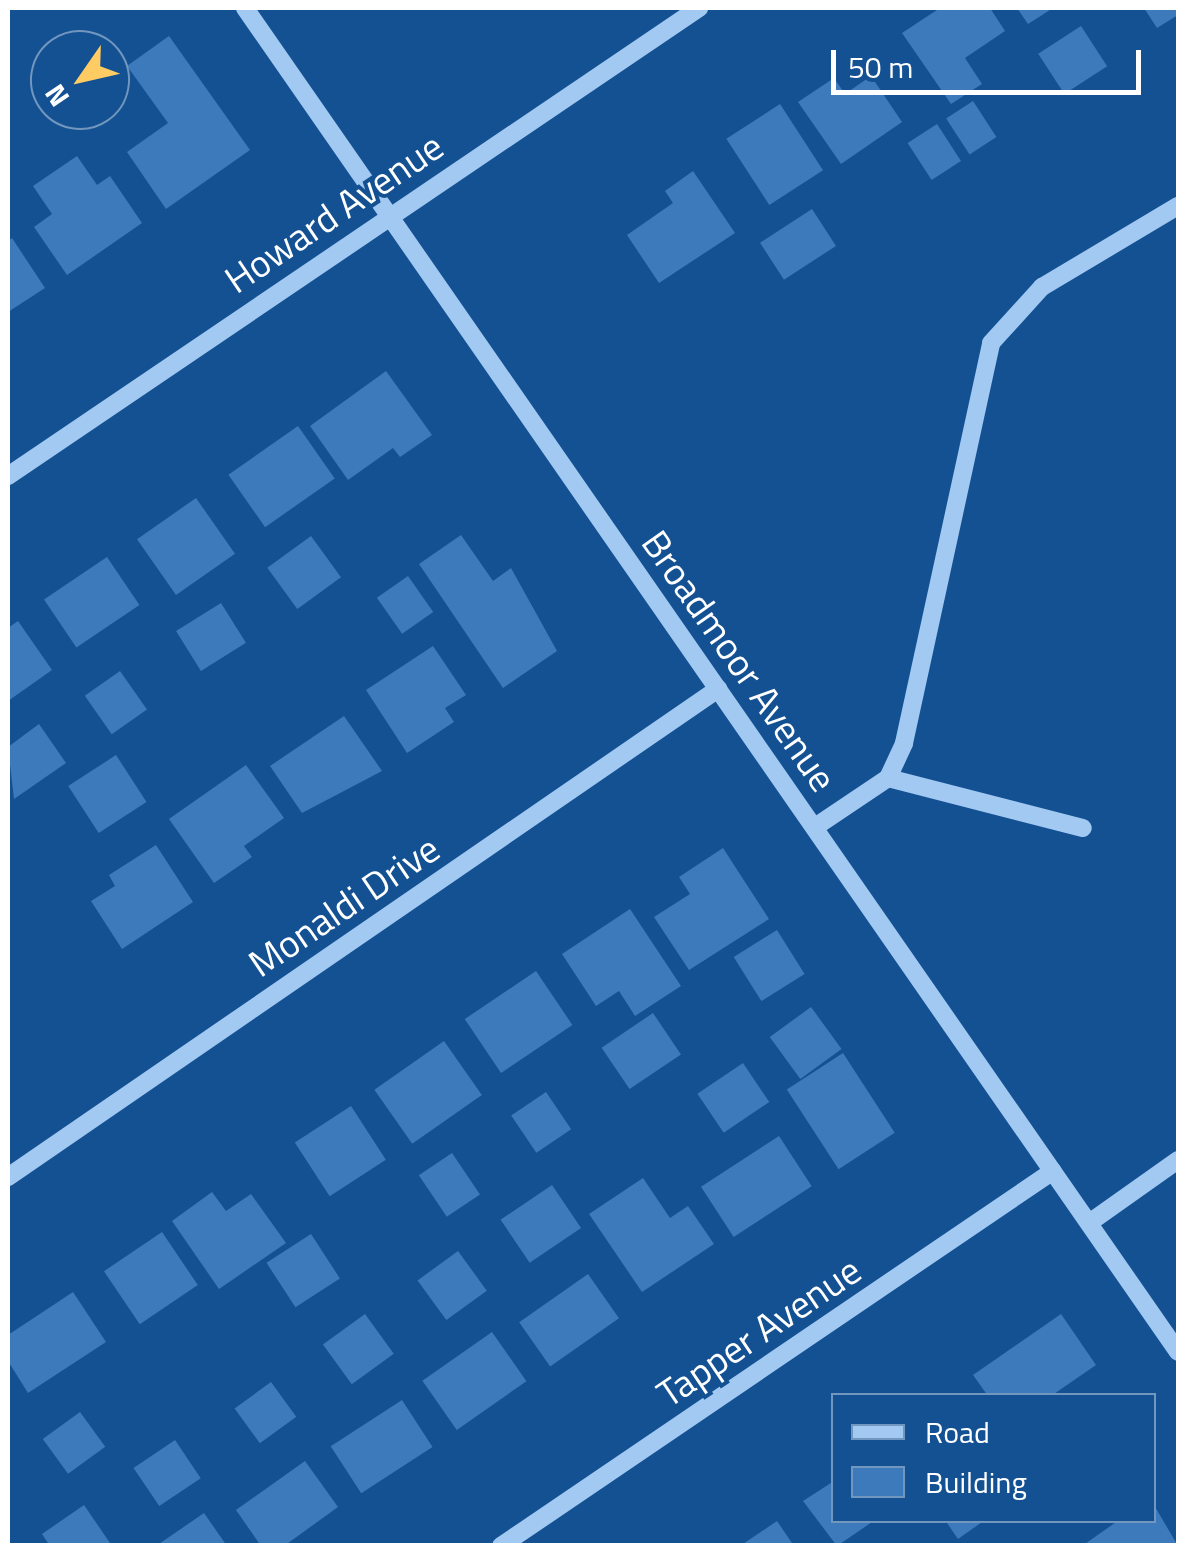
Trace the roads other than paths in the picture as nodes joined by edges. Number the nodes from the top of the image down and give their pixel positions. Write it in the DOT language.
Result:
graph roads {
  1 [pos="245,8"];
  2 [pos="699,8"];
  3 [pos="1178,206"];
  4 [pos="388,214"];
  5 [pos="8,476"];
  6 [pos="718,689"];
  7 [pos="888,778"];
  8 [pos="814,827"];
  9 [pos="1083,828"];
  10 [pos="1178,1160"];
  11 [pos="1052,1171"];
  12 [pos="8,1177"];
  13 [pos="1089,1222"];
  14 [pos="1178,1352"];
  15 [pos="501,1546"];
  1 -- 4 [label="street, Broadmoor Avenue"];
  2 -- 4 [label="street, Howard Avenue"];
  3 -- 7 [label="street"];
  4 -- 5 [label="street, Howard Avenue"];
  4 -- 6 [label="street, Broadmoor Avenue"];
  6 -- 8 [label="street, Broadmoor Avenue"];
  6 -- 12 [label="street, Monaldi Drive"];
  7 -- 8 [label="street"];
  7 -- 9 [label="street"];
  8 -- 11 [label="street, Broadmoor Avenue"];
  10 -- 13 [label="street"];
  11 -- 13 [label="street, Broadmoor Avenue"];
  11 -- 15 [label="street, Tapper Avenue"];
  13 -- 14 [label="street, Broadmoor Avenue"];
}
